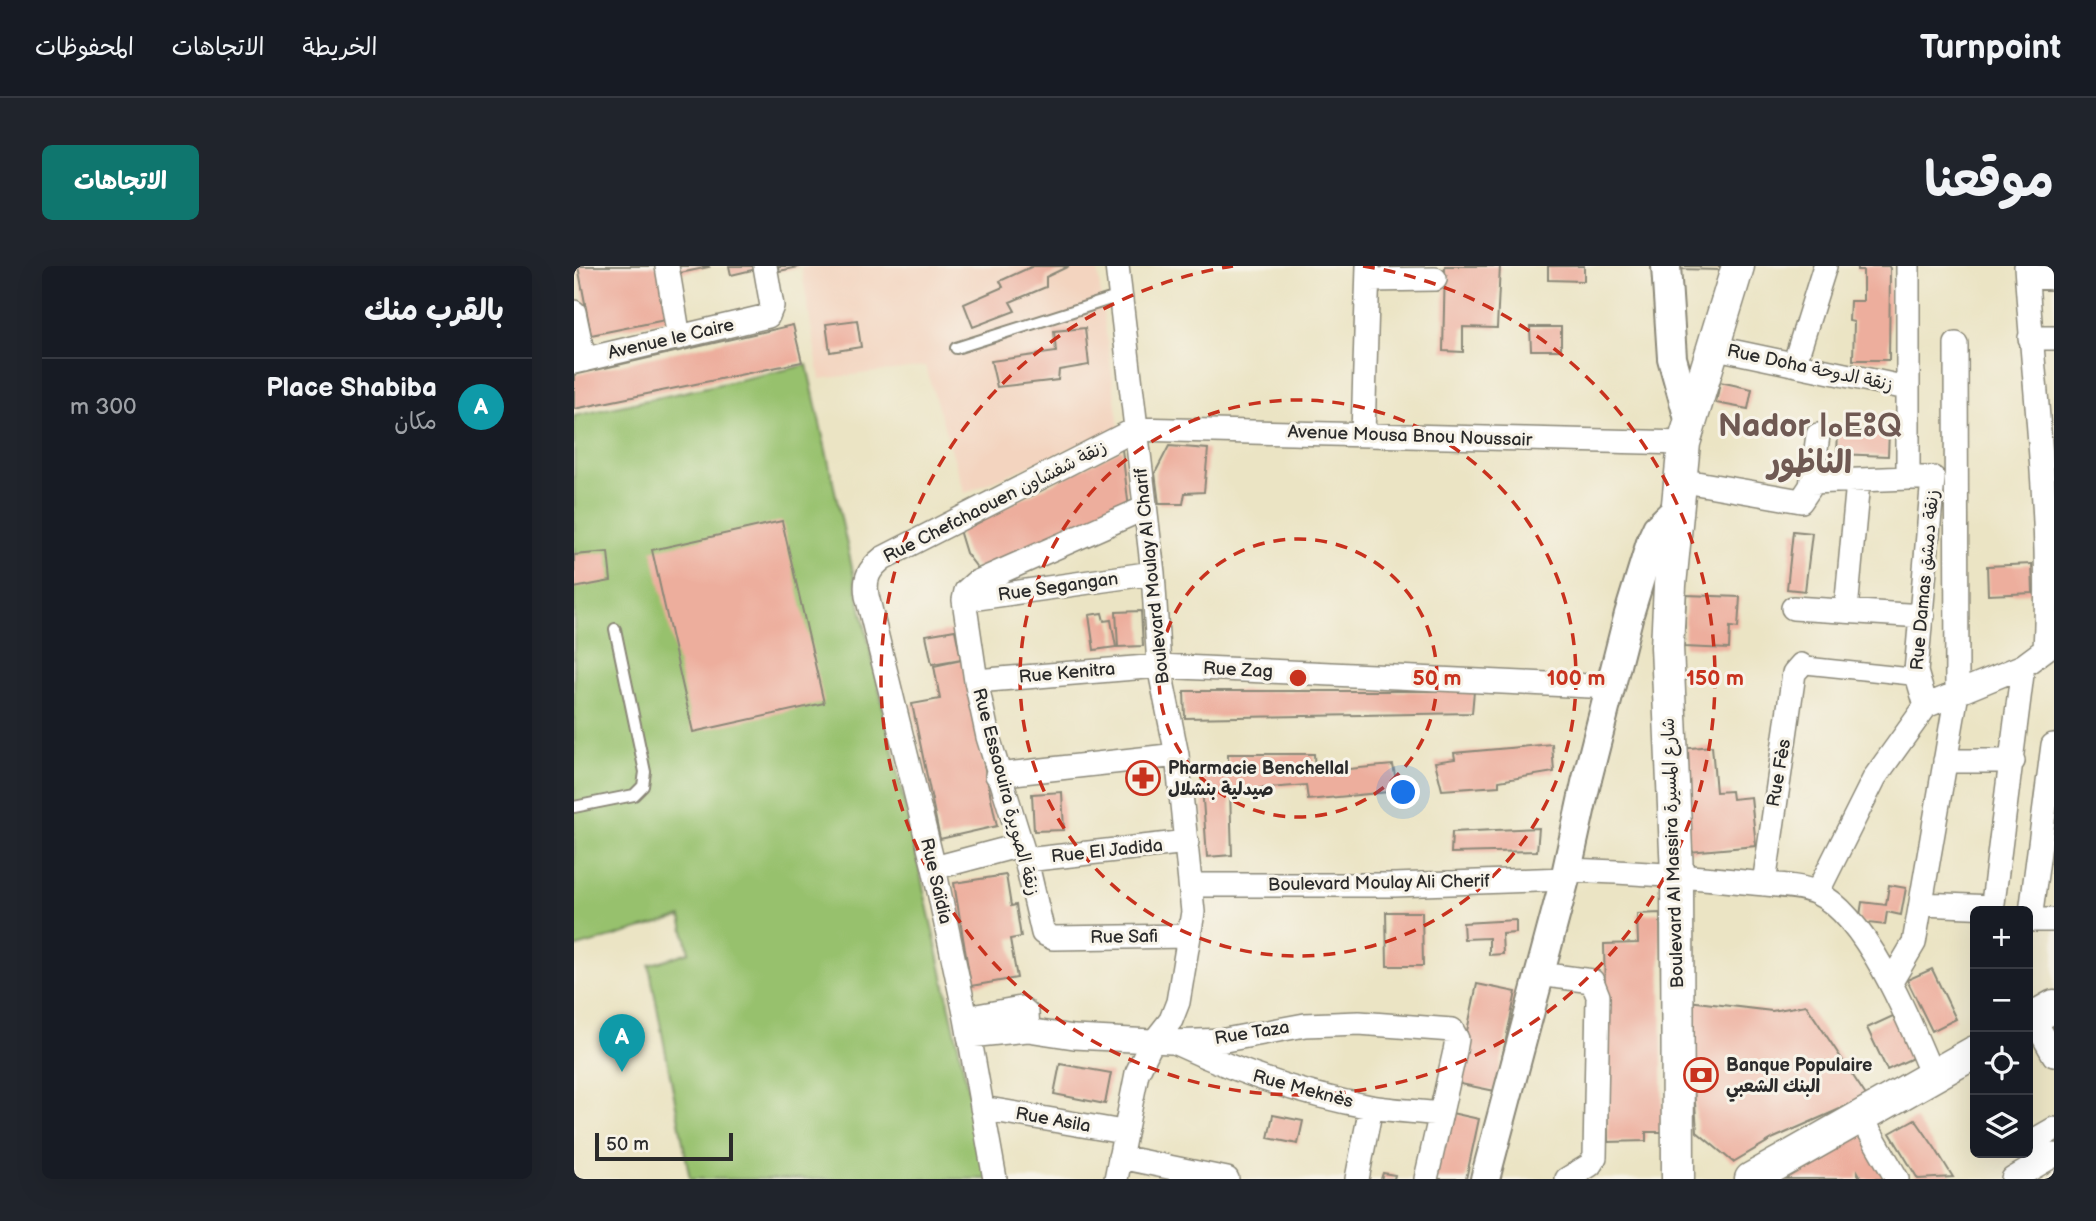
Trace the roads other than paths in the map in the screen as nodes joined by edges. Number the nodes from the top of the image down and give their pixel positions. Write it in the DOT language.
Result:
graph roads {
  1 [pos="667,266"];
  2 [pos="765,266"];
  3 [pos="1117,266"];
  4 [pos="1666,266"];
  5 [pos="1738,266"];
  6 [pos="1825,266"];
  7 [pos="1908,266"];
  8 [pos="2026,271"];
  9 [pos="1368,273"];
  10 [pos="2054,278"];
  11 [pos="1435,279"];
  12 [pos="1121,296"];
  13 [pos="574,312"];
  14 [pos="679,338"];
  15 [pos="2030,338"];
  16 [pos="2054,338"];
  17 [pos="1956,344"];
  18 [pos="1712,347"];
  19 [pos="956,348"];
  20 [pos="579,361"];
  21 [pos="1795,362"];
  22 [pos="1907,388"];
  23 [pos="2048,423"];
  24 [pos="1136,429"];
  25 [pos="1686,431"];
  26 [pos="1363,435"];
  27 [pos="1818,435"];
  28 [pos="1908,478"];
  29 [pos="1933,478"];
  30 [pos="1958,480"];
  31 [pos="1812,482"];
  32 [pos="1858,482"];
  33 [pos="1678,495"];
  34 [pos="2048,497"];
  35 [pos="1145,508"];
  36 [pos="1153,573"];
  37 [pos="865,586"];
  38 [pos="965,596"];
  39 [pos="1793,608"];
  40 [pos="1846,610"];
  41 [pos="1923,615"];
  42 [pos="615,629"];
  43 [pos="2051,648"];
  44 [pos="1801,665"];
  45 [pos="1158,666"];
  46 [pos="2023,666"];
  47 [pos="1916,677"];
  48 [pos="976,681"];
  49 [pos="1611,687"];
  50 [pos="1958,693"];
  51 [pos="1926,706"];
  52 [pos="2053,751"];
  53 [pos="2014,753"];
  54 [pos="1177,755"];
  55 [pos="1945,761"];
  56 [pos="997,775"];
  57 [pos="574,807"];
  58 [pos="1187,842"];
  59 [pos="2045,850"];
  60 [pos="1024,852"];
  61 [pos="934,868"];
  62 [pos="1567,874"];
  63 [pos="1677,874"];
  64 [pos="1764,884"];
  65 [pos="1192,885"];
  66 [pos="1817,893"];
  67 [pos="1922,904"];
  68 [pos="1992,906"];
  69 [pos="2032,906"];
  70 [pos="1970,907"];
  71 [pos="2033,920"];
  72 [pos="2054,920"];
  73 [pos="1188,936"];
  74 [pos="1061,938"];
  75 [pos="1539,974"];
  76 [pos="1891,982"];
  77 [pos="2038,1015"];
  78 [pos="967,1027"];
  79 [pos="1163,1041"];
  80 [pos="1970,1055"];
  81 [pos="2054,1055"];
  82 [pos="1932,1075"];
  83 [pos="1371,1107"];
  84 [pos="982,1108"];
  85 [pos="1440,1114"];
  86 [pos="1860,1115"];
  87 [pos="2054,1129"];
  88 [pos="1123,1132"];
  89 [pos="2037,1153"];
  90 [pos="1118,1168"];
  91 [pos="995,1179"];
  92 [pos="1227,1179"];
  93 [pos="1357,1179"];
  94 [pos="1426,1179"];
  95 [pos="1485,1179"];
  96 [pos="1567,1179"];
  97 [pos="1678,1179"];
  98 [pos="1751,1179"];
  99 [pos="1897,1179"];
  100 [pos="2013,1179"];
  1 -- 14 [label="street"];
  2 -- 14 [label="street, Avenue le Caire"];
  3 -- 12 [label="street, Boulevard Moulay Al Charif"];
  4 -- 25 [label="street, Boulevard Al Massira شارع المسيرة"];
  5 -- 18 [label="main road"];
  6 -- 21 [label="street"];
  7 -- 22 [label="street, Rue Damas زنقة دمشق"];
  8 -- 10 [label="street"];
  8 -- 15 [label="street"];
  9 -- 11 [label="street"];
  9 -- 26 [label="street"];
  12 -- 19 [label="lane"];
  12 -- 24 [label="street, Boulevard Moulay Al Charif"];
  13 -- 20 [label="street"];
  14 -- 20 [label="street, Avenue le Caire"];
  15 -- 16 [label="street"];
  15 -- 23 [label="street"];
  17 -- 30 [label="street"];
  18 -- 21 [label="street, Rue Doha زنقة الدوحة"];
  18 -- 25 [label="main road"];
  21 -- 22 [label="street, Rue Doha زنقة الدوحة"];
  22 -- 28 [label="street, Rue Damas زنقة دمشق"];
  23 -- 34 [label="street"];
  24 -- 26 [label="street, Avenue Mousa Bnou Noussair"];
  24 -- 35 [label="street, Boulevard Moulay Al Charif"];
  24 -- 37 [label="street, Rue Chefchaouen زنقة شفشاون"];
  25 -- 26 [label="street, Avenue Mousa Bnou Noussair"];
  25 -- 33 [label="main road, Boulevard Al Massira شارع المسيرة"];
  27 -- 31 [label="street"];
  28 -- 29 [label="street, Rue Damas زنقة دمشق"];
  28 -- 32 [label="street"];
  29 -- 30 [label="street"];
  29 -- 41 [label="street, Rue Damas زنقة دمشق"];
  30 -- 50 [label="street"];
  31 -- 32 [label="street"];
  31 -- 33 [label="street"];
  32 -- 40 [label="street"];
  33 -- 49 [label="street"];
  33 -- 63 [label="main road, Boulevard Al Massira شارع المسيرة"];
  34 -- 43 [label="street"];
  35 -- 36 [label="street, Boulevard Moulay Al Charif"];
  35 -- 38 [label="street"];
  36 -- 38 [label="street, Rue Segangan"];
  36 -- 45 [label="street, Boulevard Moulay Al Charif"];
  37 -- 61 [label="street, Rue Saïdia"];
  38 -- 48 [label="street, Rue Essaouira زنقة الصويرة"];
  39 -- 40 [label="street"];
  40 -- 41 [label="street"];
  41 -- 47 [label="street, Rue Damas زنقة دمشق"];
  42 -- 57 [label="lane"];
  43 -- 46 [label="street"];
  44 -- 47 [label="street"];
  44 -- 64 [label="street, Rue Fès"];
  45 -- 48 [label="street, Rue Kenitra"];
  45 -- 49 [label="street, Rue Zag"];
  45 -- 54 [label="street, Boulevard Moulay Al Charif"];
  46 -- 50 [label="street"];
  46 -- 53 [label="street"];
  47 -- 51 [label="street, Rue Damas زنقة دمشق"];
  48 -- 56 [label="street, Rue Essaouira زنقة الصويرة"];
  49 -- 62 [label="street"];
  50 -- 51 [label="street"];
  50 -- 55 [label="street"];
  51 -- 66 [label="street"];
  52 -- 53 [label="street"];
  52 -- 59 [label="street"];
  53 -- 55 [label="street"];
  53 -- 68 [label="street"];
  54 -- 56 [label="street"];
  54 -- 58 [label="street, Boulevard Moulay Al Charif"];
  55 -- 67 [label="street"];
  56 -- 60 [label="street, Rue Essaouira زنقة الصويرة"];
  58 -- 60 [label="street, Rue El Jadida"];
  58 -- 65 [label="street, Boulevard Moulay Al Charif"];
  59 -- 69 [label="street"];
  60 -- 61 [label="street, Rue El Jadida"];
  60 -- 74 [label="street, Rue Essaouira زنقة الصويرة"];
  61 -- 78 [label="street, Rue Saïdia"];
  62 -- 63 [label="street, Boulevard Moulay Ali Cherif"];
  62 -- 65 [label="street, Boulevard Moulay Ali Cherif"];
  62 -- 75 [label="street"];
  63 -- 64 [label="street, Boulevard Moulay Ali Cherif"];
  63 -- 97 [label="main road, Boulevard Al Massira شارع المسيرة"];
  64 -- 66 [label="street, Boulevard Moulay Ali Cherif"];
  65 -- 73 [label="street, Boulevard Moulay Al Charif"];
  66 -- 76 [label="street"];
  67 -- 70 [label="street"];
  67 -- 76 [label="street"];
  71 -- 72 [label="street"];
  73 -- 74 [label="street, Rue Safi"];
  73 -- 79 [label="street, Boulevard Moulay Al Charif"];
  75 -- 95 [label="street"];
  75 -- 96 [label="street"];
  76 -- 82 [label="street"];
  77 -- 81 [label="street"];
  78 -- 79 [label="street, Rue Taza"];
  78 -- 84 [label="street, Rue Saïdia"];
  79 -- 83 [label="street, Rue Meknès"];
  79 -- 85 [label="street, Rue Taza"];
  79 -- 88 [label="street, Boulevard Moulay Al Charif"];
  80 -- 82 [label="main road"];
  82 -- 86 [label="main road"];
  83 -- 85 [label="street, Rue Meknès"];
  83 -- 93 [label="street"];
  84 -- 88 [label="street, Rue Asila"];
  84 -- 91 [label="street, Rue Saïdia"];
  85 -- 94 [label="street"];
  86 -- 98 [label="main road"];
  86 -- 99 [label="street"];
  87 -- 89 [label="street"];
  88 -- 90 [label="street, Boulevard Moulay Al Charif"];
  89 -- 100 [label="street"];
  90 -- 92 [label="street"];
}
